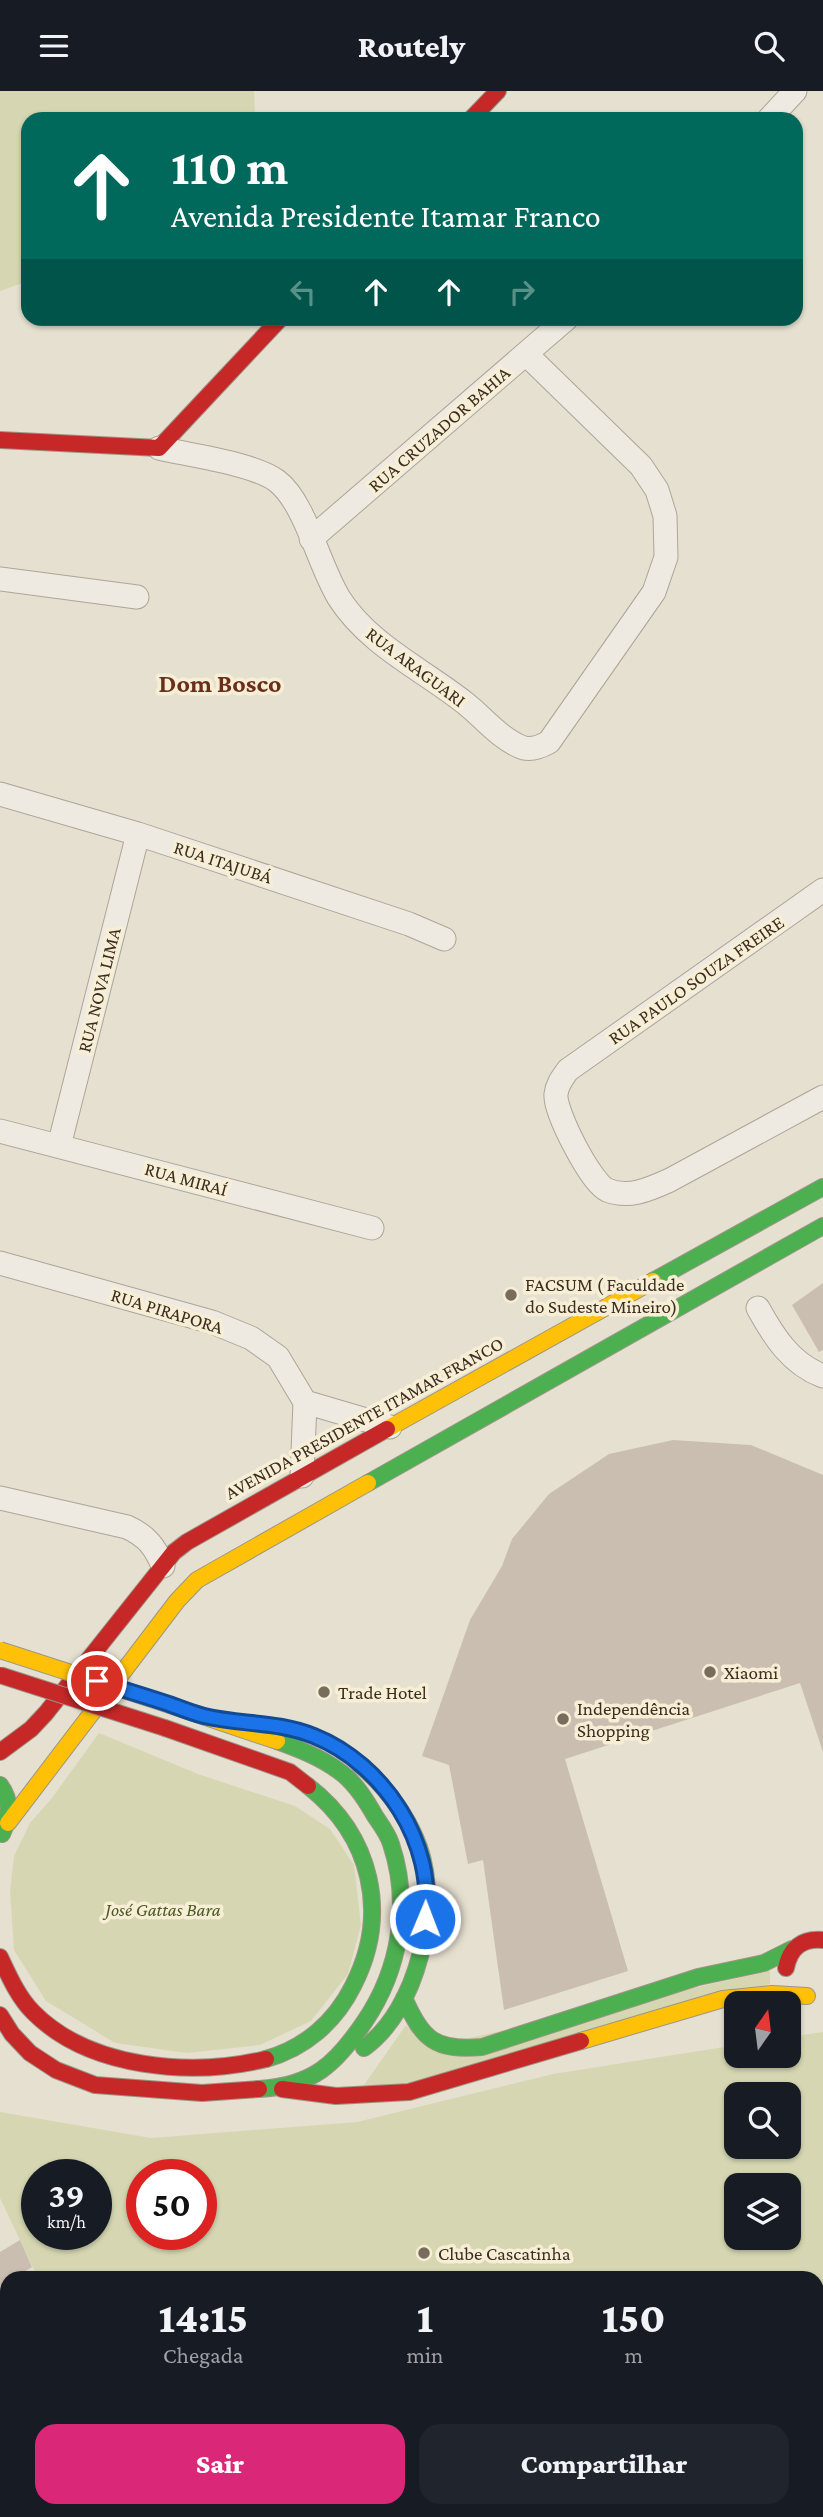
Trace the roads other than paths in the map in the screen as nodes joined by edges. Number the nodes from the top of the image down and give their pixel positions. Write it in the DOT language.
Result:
graph roads {
  1 [pos="498,91"];
  2 [pos="795,91"];
  3 [pos="478,112"];
  4 [pos="776,112"];
  5 [pos="273,326"];
  6 [pos="558,326"];
  7 [pos="526,354"];
  8 [pos="0,440"];
  9 [pos="25,443"];
  10 [pos="159,449"];
  11 [pos="10,456"];
  12 [pos="311,539"];
  13 [pos="0,579"];
  14 [pos="137,597"];
  15 [pos="0,794"];
  16 [pos="138,834"];
  17 [pos="823,890"];
  18 [pos="444,939"];
  19 [pos="823,1097"];
  20 [pos="0,1131"];
  21 [pos="59,1146"];
  22 [pos="823,1187"];
  23 [pos="823,1226"];
  24 [pos="372,1228"];
  25 [pos="0,1262"];
  26 [pos="758,1308"];
  27 [pos="823,1376"];
  28 [pos="305,1402"];
  29 [pos="390,1427"];
  30 [pos="302,1476"];
  31 [pos="0,1498"];
  32 [pos="163,1566"];
  33 [pos="0,1650"];
  34 [pos="0,1675"];
  35 [pos="204,1716"];
  36 [pos="278,1725"];
  37 [pos="0,1752"];
  38 [pos="343,1752"];
  39 [pos="0,1784"];
  40 [pos="4,1830"];
  41 [pos="823,1940"];
  42 [pos="792,1949"];
  43 [pos="0,1957"];
  44 [pos="815,1995"];
  45 [pos="404,1998"];
  46 [pos="0,2015"];
  47 [pos="333,2063"];
  48 [pos="277,2088"];
  1 -- 3 [label="main road"];
  2 -- 4 [label="street"];
  5 -- 10 [label="main road"];
  6 -- 7 [label="street, RUA CRUZADOR BAHIA"];
  7 -- 12 [label="street, RUA CRUZADOR BAHIA"];
  7 -- 12 [label="street, RUA ARAGUARI"];
  8 -- 9 [label="main road, RUA ARAGUARI"];
  9 -- 10 [label="main road, RUA ARAGUARI"];
  9 -- 11 [label="main road"];
  10 -- 12 [label="street, RUA ARAGUARI"];
  13 -- 14 [label="street"];
  15 -- 16 [label="street, RUA ITAJUBÁ"];
  16 -- 18 [label="street, RUA ITAJUBÁ"];
  16 -- 21 [label="street, RUA NOVA LIMA"];
  17 -- 19 [label="street, RUA PAULO SOUZA FREIRE"];
  20 -- 21 [label="street, RUA MIRAÍ"];
  21 -- 24 [label="street, RUA MIRAÍ"];
  22 -- 29 [label="main road, AVENIDA PRESIDENTE ITAMAR FRANCO"];
  23 -- 40 [label="main road"];
  25 -- 28 [label="street, RUA PIRAPORA"];
  26 -- 27 [label="street"];
  28 -- 29 [label="street"];
  28 -- 30 [label="street"];
  29 -- 30 [label="main road, AVENIDA PRESIDENTE ITAMAR FRANCO"];
  30 -- 32 [label="main road, AVENIDA PRESIDENTE ITAMAR FRANCO"];
  31 -- 32 [label="street"];
  32 -- 37 [label="main road, AVENIDA PRESIDENTE ITAMAR FRANCO"];
  33 -- 35 [label="main road, bridge"];
  34 -- 43 [label="main road, bridge"];
  35 -- 36 [label="main road"];
  35 -- 47 [label="main road"];
  38 -- 45 [label="main road"];
  39 -- 40 [label="main road"];
  41 -- 42 [label="main road"];
  42 -- 44 [label="main road"];
  42 -- 45 [label="main road"];
  44 -- 48 [label="main road"];
  45 -- 47 [label="main road"];
  46 -- 48 [label="main road"];
  47 -- 48 [label="main road"];
}
